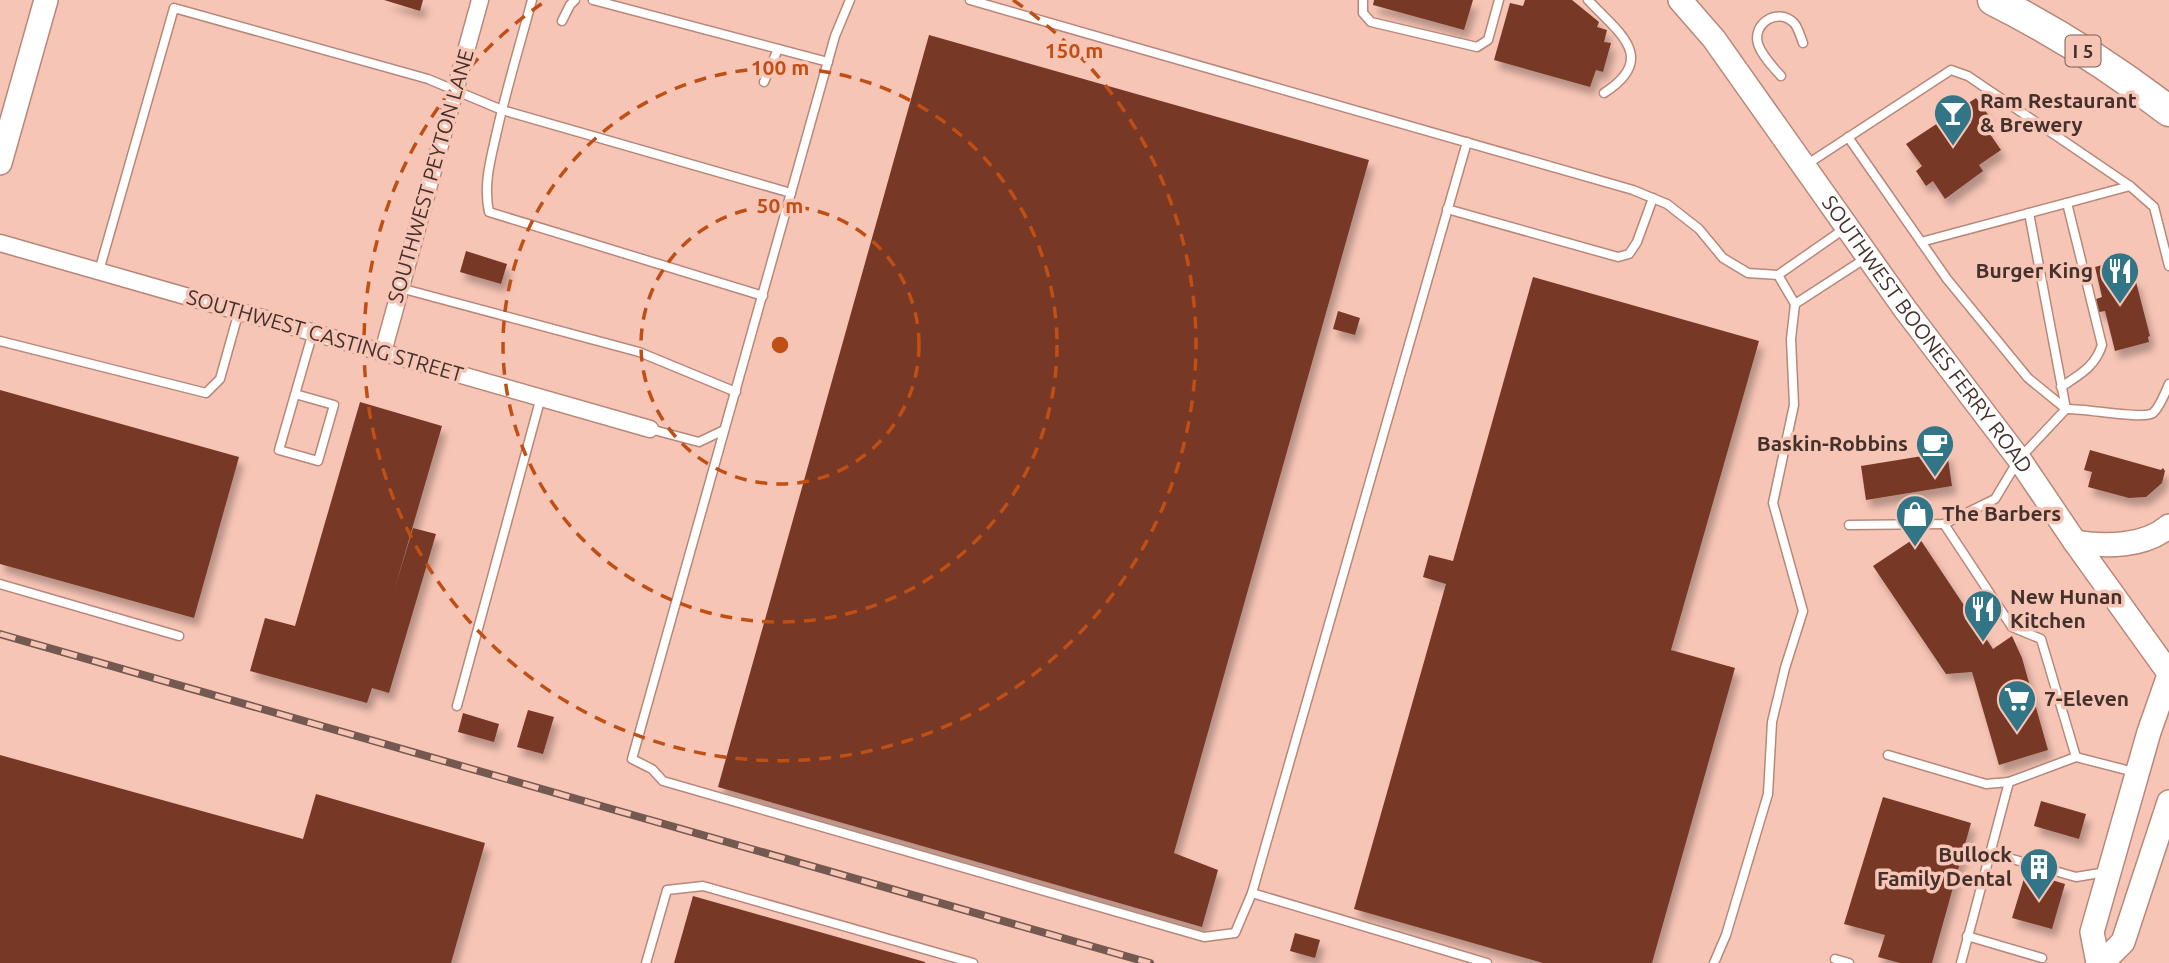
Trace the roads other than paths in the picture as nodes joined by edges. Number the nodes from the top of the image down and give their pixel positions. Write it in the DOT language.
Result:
graph roads {
  1 [pos="46,0"];
  2 [pos="481,0"];
  3 [pos="532,0"];
  4 [pos="575,0"];
  5 [pos="593,0"];
  6 [pos="850,0"];
  7 [pos="970,0"];
  8 [pos="1363,0"];
  9 [pos="1499,0"];
  10 [pos="1588,0"];
  11 [pos="1680,0"];
  12 [pos="1993,0"];
  13 [pos="562,21"];
  14 [pos="1803,43"];
  15 [pos="778,49"];
  16 [pos="828,62"];
  17 [pos="1782,76"];
  18 [pos="764,82"];
  19 [pos="455,91"];
  20 [pos="1604,93"];
  21 [pos="502,110"];
  22 [pos="2169,111"];
  23 [pos="1848,137"];
  24 [pos="1467,142"];
  25 [pos="2,148"];
  26 [pos="1804,166"];
  27 [pos="2130,186"];
  28 [pos="791,193"];
  29 [pos="1653,198"];
  30 [pos="2067,203"];
  31 [pos="1447,209"];
  32 [pos="2029,213"];
  33 [pos="1847,227"];
  34 [pos="1921,242"];
  35 [pos="0,243"];
  36 [pos="1867,257"];
  37 [pos="2169,266"];
  38 [pos="99,271"];
  39 [pos="1778,275"];
  40 [pos="400,288"];
  41 [pos="763,296"];
  42 [pos="1795,304"];
  43 [pos="239,311"];
  44 [pos="313,332"];
  45 [pos="0,341"];
  46 [pos="383,352"];
  47 [pos="2169,384"];
  48 [pos="2062,387"];
  49 [pos="736,392"];
  50 [pos="295,394"];
  51 [pos="541,397"];
  52 [pos="2066,409"];
  53 [pos="650,429"];
  54 [pos="722,430"];
  55 [pos="2019,459"];
  56 [pos="1944,524"];
  57 [pos="1849,525"];
  58 [pos="2169,526"];
  59 [pos="2075,542"];
  60 [pos="0,584"];
  61 [pos="179,636"];
  62 [pos="2169,675"];
  63 [pos="457,706"];
  64 [pos="1888,755"];
  65 [pos="2076,757"];
  66 [pos="2137,772"];
  67 [pos="2008,782"];
  68 [pos="2169,802"];
  69 [pos="2165,823"];
  70 [pos="1990,853"];
  71 [pos="2109,872"];
  72 [pos="1252,893"];
  73 [pos="1967,936"];
  74 [pos="2042,958"];
  75 [pos="1835,959"];
  76 [pos="2101,962"];
  77 [pos="646,963"];
  78 [pos="973,963"];
  79 [pos="1487,963"];
  80 [pos="1713,963"];
  81 [pos="1849,963"];
  82 [pos="1961,963"];
  1 -- 25 [label="street"];
  2 -- 19 [label="street, SOUTHWEST PEYTON LANE"];
  3 -- 21 [label="lane"];
  4 -- 13 [label="lane"];
  5 -- 15 [label="lane"];
  6 -- 16 [label="lane"];
  7 -- 24 [label="lane"];
  8 -- 9 [label="lane"];
  10 -- 20 [label="lane"];
  11 -- 26 [label="street, SOUTHWEST BOONES FERRY ROAD"];
  12 -- 22 [label="highway, I 5"];
  14 -- 17 [label="lane"];
  15 -- 16 [label="lane"];
  15 -- 18 [label="lane"];
  16 -- 28 [label="lane"];
  19 -- 21 [label="lane"];
  19 -- 38 [label="lane"];
  19 -- 40 [label="street, SOUTHWEST PEYTON LANE"];
  21 -- 28 [label="lane"];
  21 -- 41 [label="lane"];
  23 -- 26 [label="lane"];
  23 -- 27 [label="lane"];
  23 -- 34 [label="lane"];
  24 -- 29 [label="lane"];
  24 -- 31 [label="lane"];
  26 -- 33 [label="street, SOUTHWEST BOONES FERRY ROAD"];
  27 -- 30 [label="lane"];
  27 -- 37 [label="lane"];
  28 -- 41 [label="lane"];
  29 -- 31 [label="lane"];
  29 -- 39 [label="lane"];
  30 -- 32 [label="lane"];
  30 -- 48 [label="lane"];
  31 -- 72 [label="lane"];
  32 -- 34 [label="lane"];
  32 -- 48 [label="lane"];
  33 -- 36 [label="street, SOUTHWEST BOONES FERRY ROAD"];
  33 -- 39 [label="lane"];
  34 -- 52 [label="lane"];
  35 -- 38 [label="street, SOUTHWEST CASTING STREET"];
  36 -- 42 [label="lane"];
  36 -- 55 [label="street, SOUTHWEST BOONES FERRY ROAD"];
  38 -- 43 [label="street, SOUTHWEST CASTING STREET"];
  39 -- 42 [label="lane"];
  40 -- 46 [label="street, SOUTHWEST PEYTON LANE"];
  40 -- 49 [label="lane"];
  41 -- 49 [label="lane"];
  42 -- 80 [label="lane"];
  43 -- 44 [label="street, SOUTHWEST CASTING STREET"];
  43 -- 45 [label="lane"];
  44 -- 46 [label="street, SOUTHWEST CASTING STREET"];
  44 -- 50 [label="lane"];
  46 -- 51 [label="street, SOUTHWEST CASTING STREET"];
  47 -- 52 [label="lane"];
  48 -- 52 [label="lane"];
  49 -- 54 [label="lane"];
  50 -- 50 [label="lane"];
  51 -- 53 [label="street, SOUTHWEST CASTING STREET"];
  51 -- 63 [label="lane"];
  52 -- 55 [label="lane"];
  53 -- 54 [label="lane"];
  54 -- 72 [label="lane"];
  55 -- 56 [label="lane"];
  55 -- 59 [label="street, SOUTHWEST BOONES FERRY ROAD"];
  56 -- 57 [label="lane"];
  56 -- 65 [label="lane"];
  58 -- 59 [label="street"];
  59 -- 62 [label="street, SOUTHWEST BOONES FERRY ROAD"];
  60 -- 61 [label="lane"];
  62 -- 66 [label="street"];
  62 -- 76 [label="street"];
  64 -- 67 [label="lane"];
  65 -- 66 [label="lane"];
  65 -- 67 [label="lane"];
  66 -- 71 [label="street"];
  67 -- 70 [label="lane"];
  68 -- 69 [label="street"];
  69 -- 76 [label="street"];
  70 -- 71 [label="lane"];
  70 -- 73 [label="lane"];
  71 -- 76 [label="street"];
  72 -- 79 [label="lane"];
  73 -- 74 [label="lane"];
  73 -- 82 [label="lane"];
  75 -- 81 [label="lane"];
  77 -- 78 [label="lane"];
}
